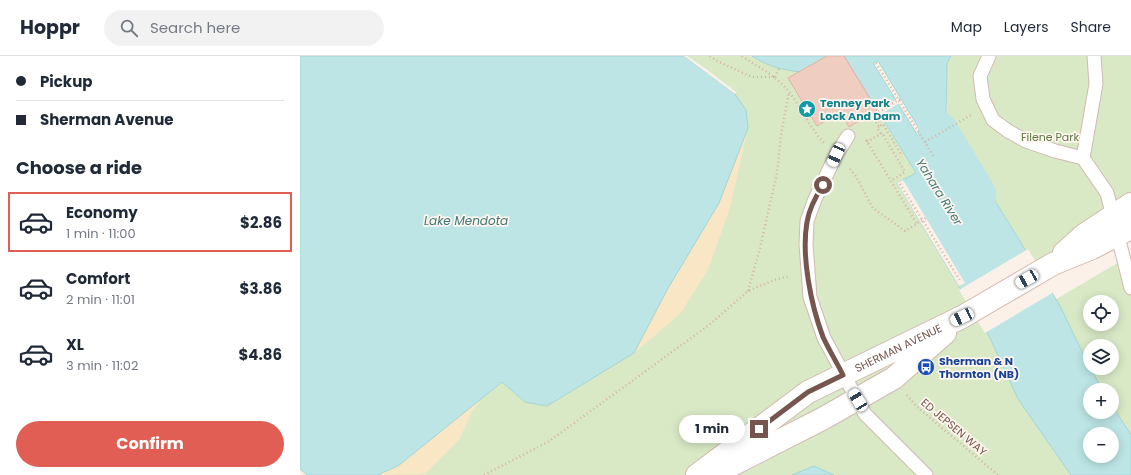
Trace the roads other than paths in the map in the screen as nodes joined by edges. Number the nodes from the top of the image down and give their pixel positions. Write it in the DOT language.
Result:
graph roads {
  1 [pos="989,56"];
  2 [pos="1094,56"];
  3 [pos="848,136"];
  4 [pos="1083,158"];
  5 [pos="1131,204"];
  6 [pos="1120,227"];
  7 [pos="1131,288"];
  8 [pos="962,317"];
  9 [pos="843,375"];
  10 [pos="858,400"];
  11 [pos="697,475"];
  12 [pos="712,475"];
  13 [pos="926,475"];
  1 -- 4 [label="lane"];
  2 -- 4 [label="lane"];
  3 -- 9 [label="lane"];
  4 -- 6 [label="lane"];
  5 -- 6 [label="street, SHERMAN AVENUE"];
  6 -- 7 [label="lane"];
  6 -- 8 [label="street, SHERMAN AVENUE"];
  8 -- 9 [label="street, SHERMAN AVENUE"];
  8 -- 10 [label="street, SHERMAN AVENUE"];
  9 -- 10 [label="lane"];
  9 -- 11 [label="street, SHERMAN AVENUE"];
  10 -- 12 [label="street, SHERMAN AVENUE"];
  10 -- 13 [label="lane"];
}
